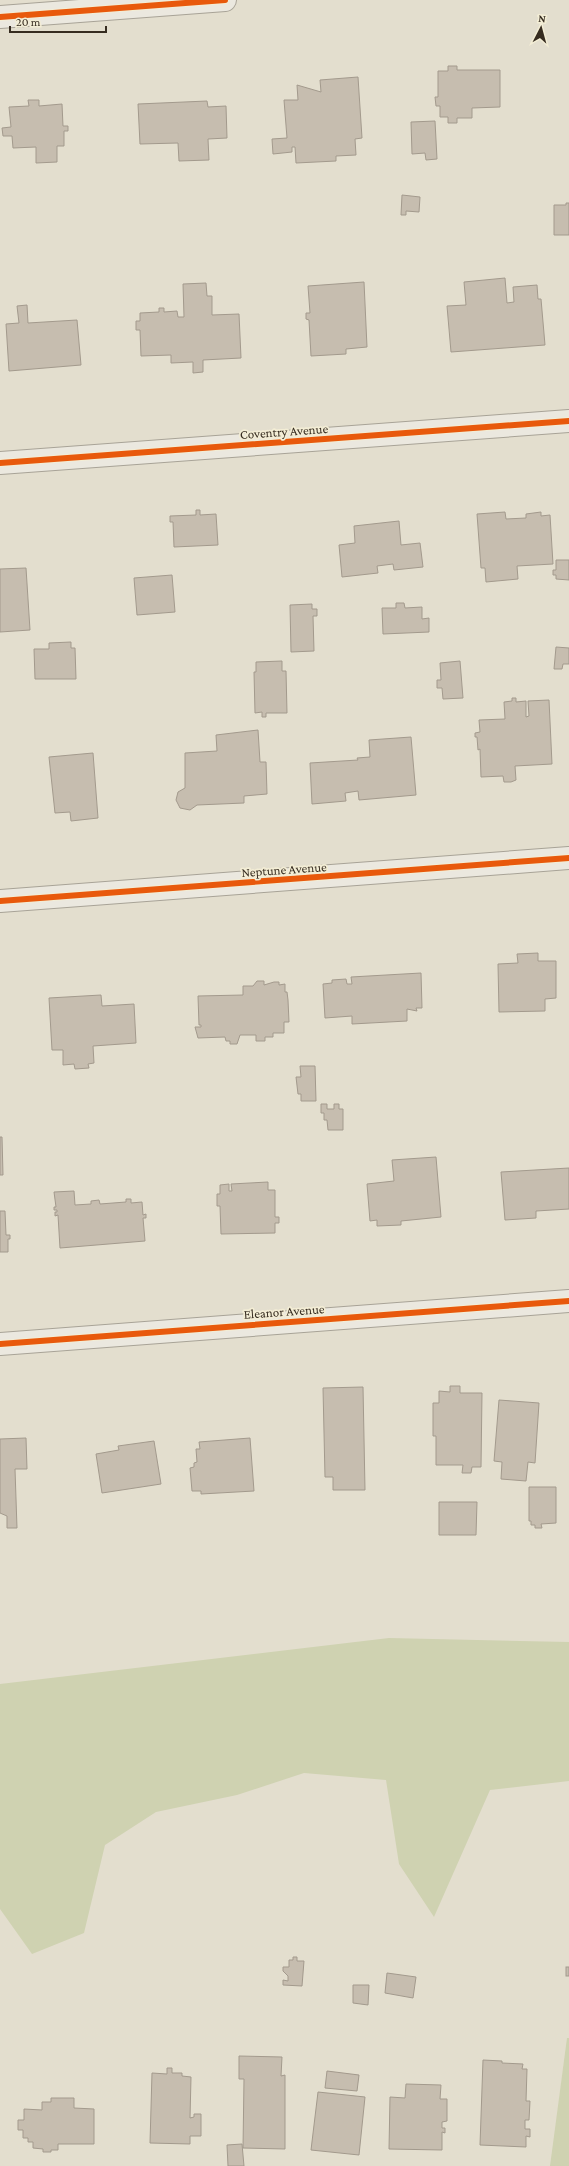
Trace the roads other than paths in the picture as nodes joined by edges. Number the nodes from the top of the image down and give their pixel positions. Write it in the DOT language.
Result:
graph roads {
  1 [pos="225,0"];
  2 [pos="0,17"];
  3 [pos="569,421"];
  4 [pos="0,463"];
  5 [pos="569,858"];
  6 [pos="0,901"];
  7 [pos="569,1301"];
  8 [pos="0,1344"];
  1 -- 2 [label="street"];
  3 -- 4 [label="street, Coventry Avenue"];
  5 -- 6 [label="street, Neptune Avenue"];
  7 -- 8 [label="street, Eleanor Avenue"];
}
